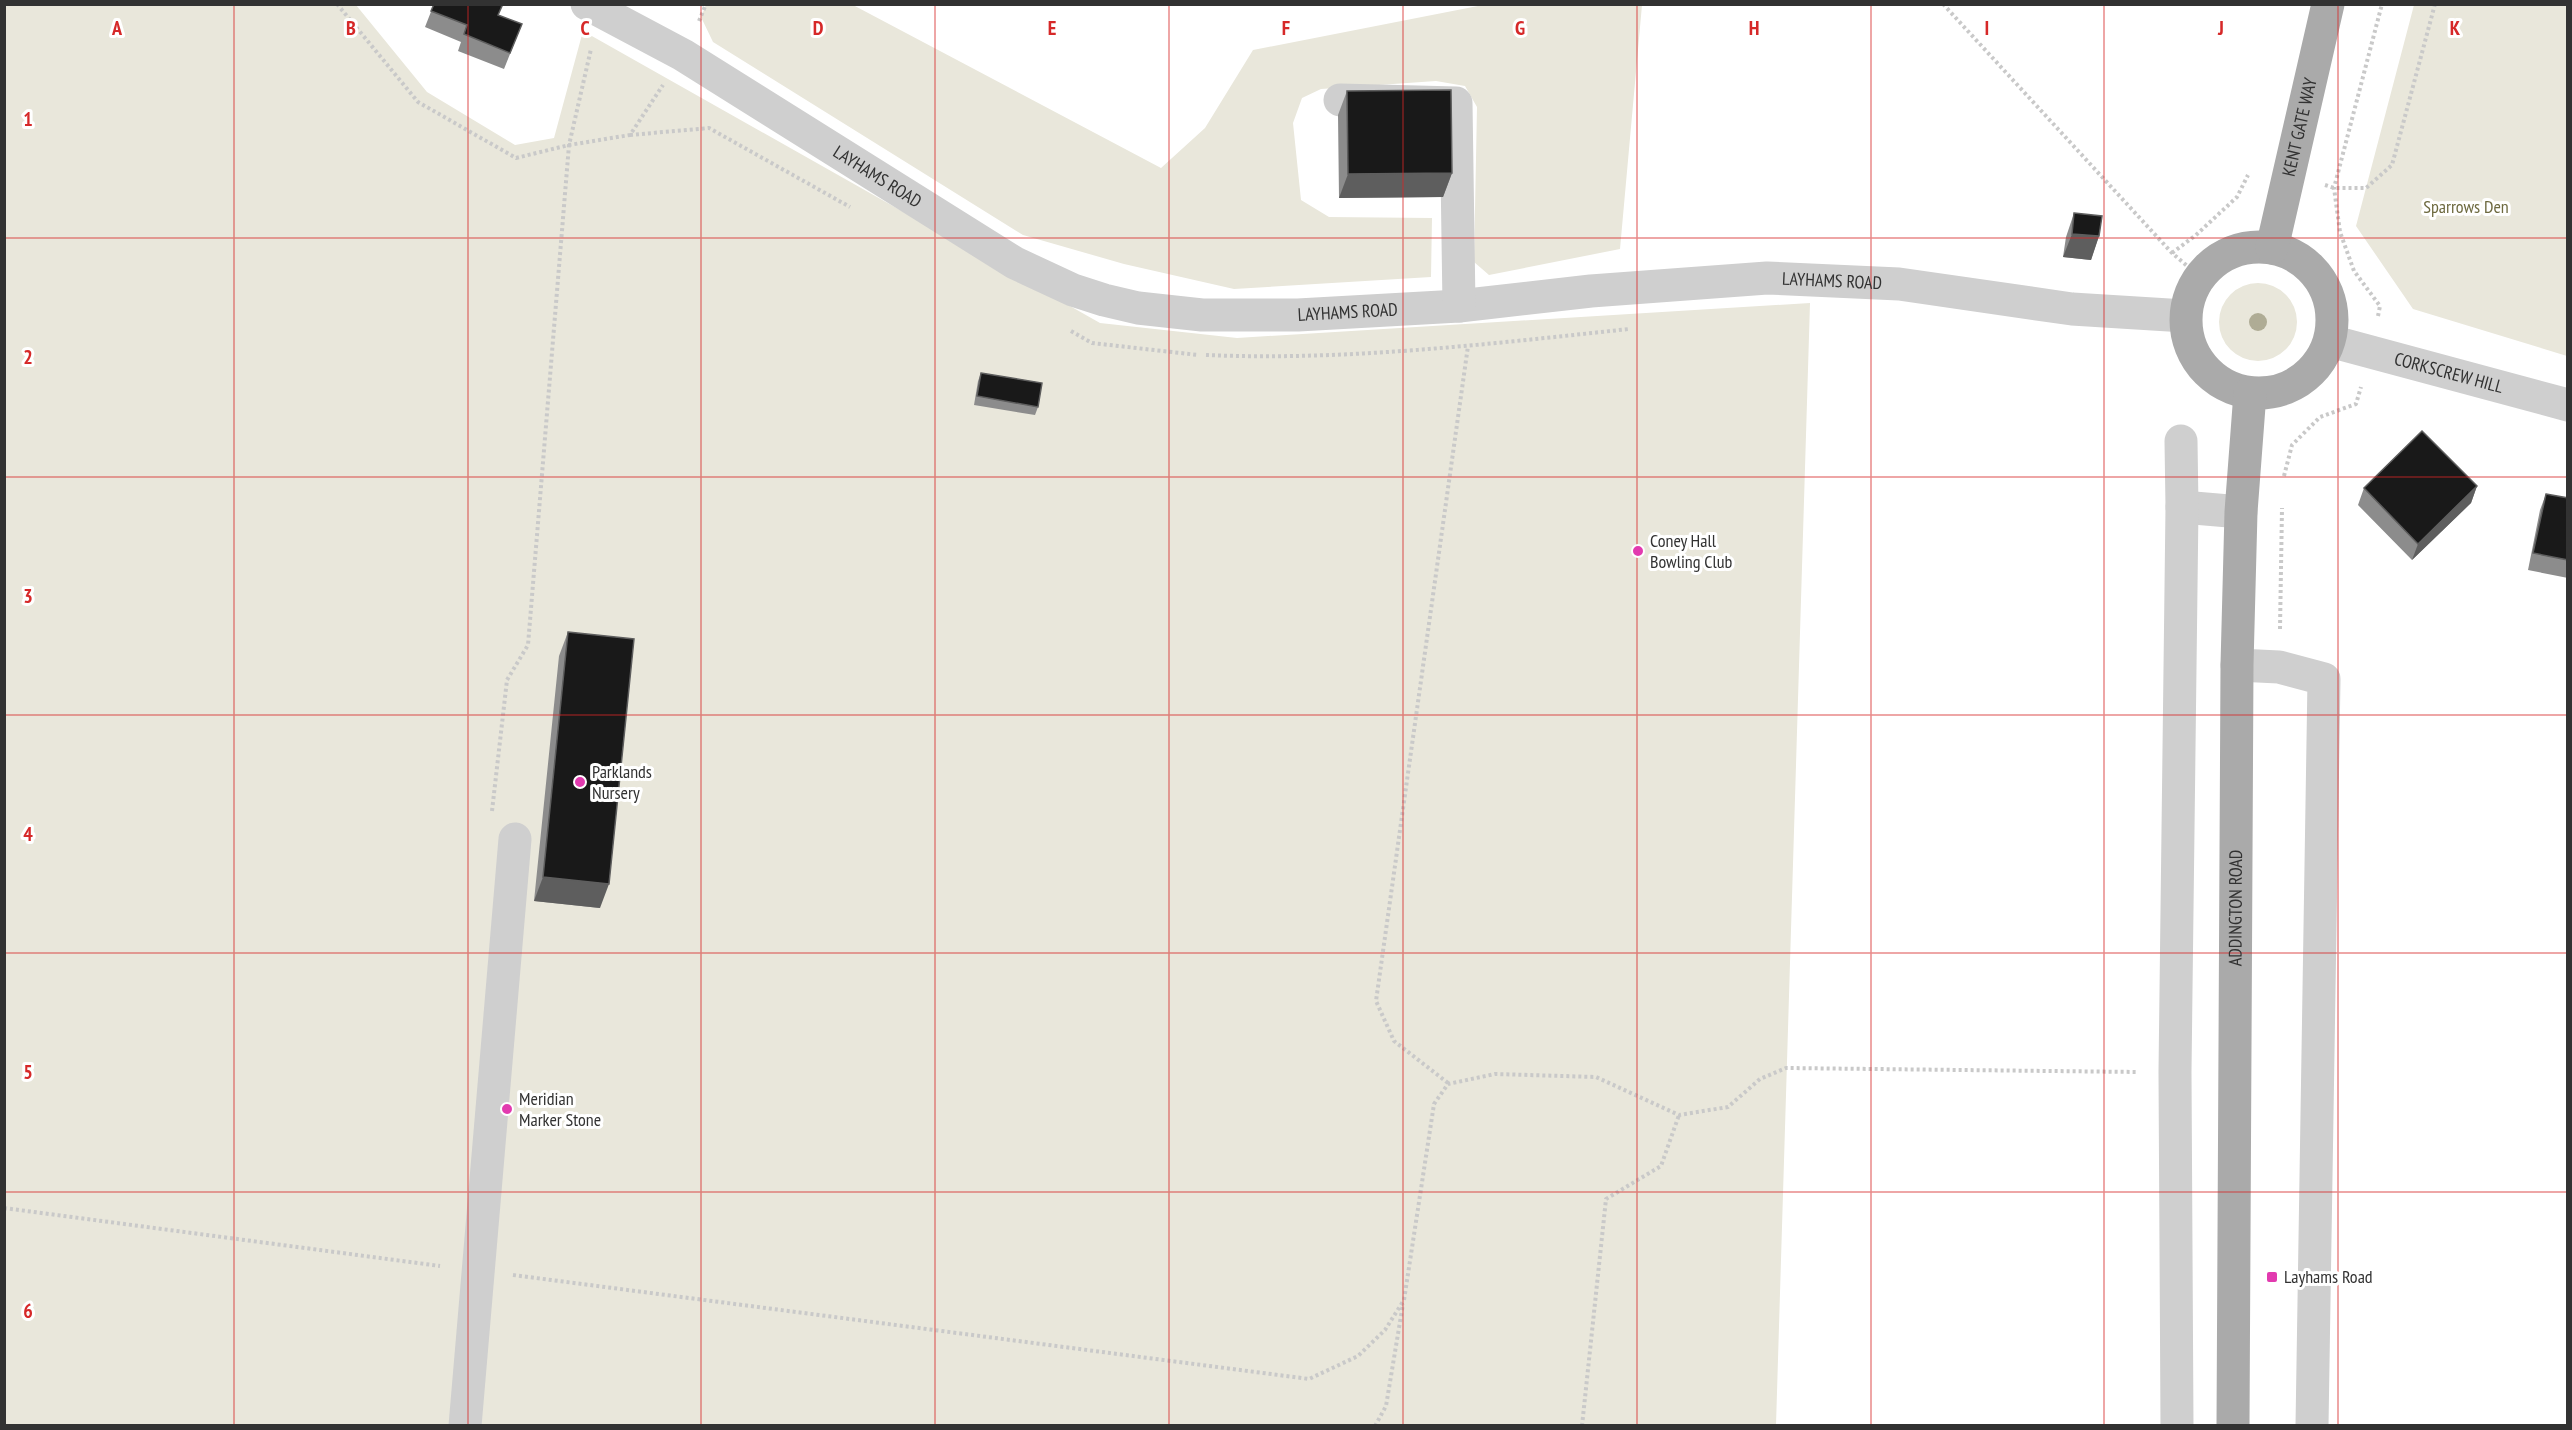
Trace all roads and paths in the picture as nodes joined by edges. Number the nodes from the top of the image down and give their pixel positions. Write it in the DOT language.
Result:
graph roads {
  1 [pos="337,4"];
  2 [pos="706,4"];
  3 [pos="1943,4"];
  4 [pos="2328,4"];
  5 [pos="2382,4"];
  6 [pos="2435,4"];
  7 [pos="596,9"];
  8 [pos="683,55"];
  9 [pos="1340,100"];
  10 [pos="569,145"];
  11 [pos="2288,174"];
  12 [pos="2334,188"];
  13 [pos="2271,248"];
  14 [pos="2172,253"];
  15 [pos="2199,276"];
  16 [pos="1459,306"];
  17 [pos="2380,306"];
  18 [pos="2185,316"];
  19 [pos="2330,341"];
  20 [pos="1468,346"];
  21 [pos="2250,393"];
  22 [pos="2356,404"];
  23 [pos="2568,405"];
  24 [pos="2181,441"];
  25 [pos="2282,482"];
  26 [pos="2282,505"];
  27 [pos="2182,507"];
  28 [pos="2241,512"];
  29 [pos="2237,665"];
  30 [pos="2279,667"];
  31 [pos="514,839"];
  32 [pos="2175,1072"];
  33 [pos="1448,1084"];
  34 [pos="1679,1115"];
  35 [pos="4,1208"];
  36 [pos="479,1271"];
  37 [pos="1404,1300"];
  38 [pos="465,1425"];
  39 [pos="1375,1425"];
  40 [pos="1582,1425"];
  41 [pos="2177,1425"];
  42 [pos="2233,1425"];
  43 [pos="2312,1425"];
  1 -- 10 [label="path"];
  2 -- 8 [label="path"];
  3 -- 14 [label="path"];
  4 -- 11 [label="main road, KENT GATE WAY"];
  5 -- 12 [label="path"];
  6 -- 12 [label="path"];
  7 -- 8 [label="street, LAYHAMS ROAD"];
  7 -- 10 [label="path"];
  8 -- 10 [label="path"];
  8 -- 16 [label="street, LAYHAMS ROAD"];
  9 -- 16 [label="street"];
  10 -- 31 [label="path"];
  11 -- 13 [label="main road, KENT GATE WAY"];
  11 -- 14 [label="path"];
  12 -- 17 [label="path"];
  13 -- 15 [label="main road"];
  13 -- 19 [label="main road"];
  14 -- 15 [label="path"];
  15 -- 18 [label="main road"];
  16 -- 18 [label="street, LAYHAMS ROAD"];
  18 -- 21 [label="main road"];
  19 -- 21 [label="main road"];
  19 -- 23 [label="street, CORKSCREW HILL"];
  20 -- 33 [label="path"];
  21 -- 28 [label="main road, ADDINGTON ROAD"];
  22 -- 25 [label="path"];
  24 -- 27 [label="street"];
  26 -- 30 [label="path"];
  27 -- 28 [label="street"];
  27 -- 32 [label="street"];
  28 -- 29 [label="main road, ADDINGTON ROAD"];
  29 -- 30 [label="street"];
  29 -- 42 [label="main road, ADDINGTON ROAD"];
  30 -- 43 [label="street"];
  31 -- 36 [label="street"];
  32 -- 34 [label="path"];
  32 -- 41 [label="street"];
  33 -- 34 [label="path"];
  33 -- 37 [label="path"];
  34 -- 40 [label="path"];
  35 -- 36 [label="path"];
  36 -- 37 [label="path"];
  36 -- 38 [label="street"];
  37 -- 39 [label="path"];
}
